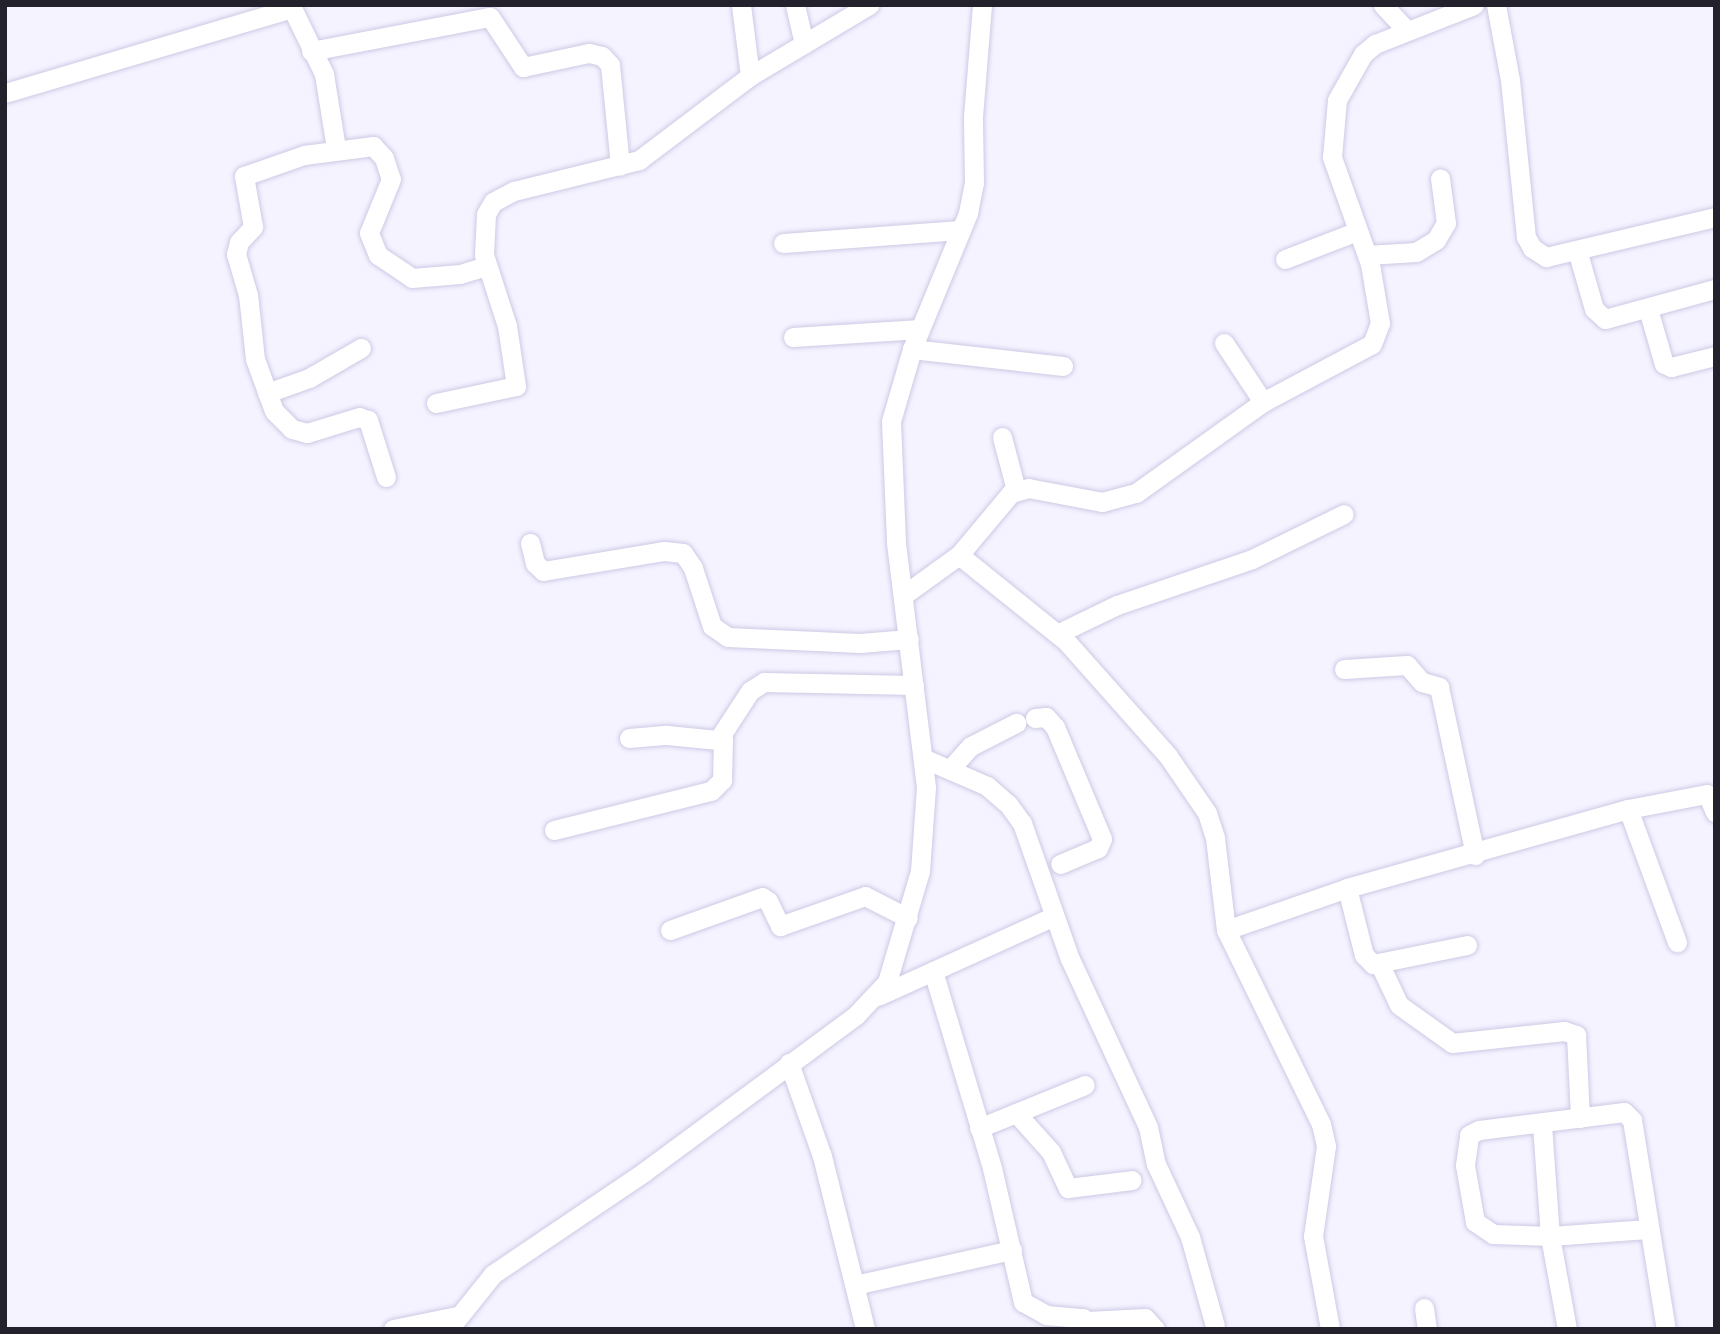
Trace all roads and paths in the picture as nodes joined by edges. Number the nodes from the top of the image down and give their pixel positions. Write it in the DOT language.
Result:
graph roads {
  1 [pos="741,5"];
  2 [pos="794,5"];
  3 [pos="869,5"];
  4 [pos="982,5"];
  5 [pos="1383,5"];
  6 [pos="1474,5"];
  7 [pos="1496,5"];
  8 [pos="292,7"];
  9 [pos="1406,30"];
  10 [pos="804,44"];
  11 [pos="311,51"];
  12 [pos="750,76"];
  13 [pos="5,93"];
  14 [pos="336,148"];
  15 [pos="620,166"];
  16 [pos="1440,178"];
  17 [pos="1715,217"];
  18 [pos="961,230"];
  19 [pos="1355,232"];
  20 [pos="783,243"];
  21 [pos="1577,250"];
  22 [pos="1367,255"];
  23 [pos="1285,259"];
  24 [pos="486,265"];
  25 [pos="1715,289"];
  26 [pos="1647,309"];
  27 [pos="920,329"];
  28 [pos="793,337"];
  29 [pos="1224,343"];
  30 [pos="362,348"];
  31 [pos="912,349"];
  32 [pos="1715,356"];
  33 [pos="1063,366"];
  34 [pos="267,393"];
  35 [pos="1263,402"];
  36 [pos="436,403"];
  37 [pos="1002,437"];
  38 [pos="386,477"];
  39 [pos="1016,490"];
  40 [pos="1343,514"];
  41 [pos="530,543"];
  42 [pos="958,555"];
  43 [pos="905,594"];
  44 [pos="1059,633"];
  45 [pos="909,639"];
  46 [pos="1344,669"];
  47 [pos="915,685"];
  48 [pos="629,738"];
  49 [pos="723,738"];
  50 [pos="925,759"];
  51 [pos="950,769"];
  52 [pos="1711,803"];
  53 [pos="1628,809"];
  54 [pos="554,830"];
  55 [pos="1475,855"];
  56 [pos="1060,864"];
  57 [pos="1347,888"];
  58 [pos="1054,916"];
  59 [pos="908,918"];
  60 [pos="670,929"];
  61 [pos="1226,930"];
  62 [pos="1677,942"];
  63 [pos="1467,945"];
  64 [pos="1380,965"];
  65 [pos="933,971"];
  66 [pos="878,996"];
  67 [pos="789,1063"];
  68 [pos="1085,1085"];
  69 [pos="1016,1113"];
  70 [pos="1580,1118"];
  71 [pos="1542,1125"];
  72 [pos="979,1128"];
  73 [pos="1132,1180"];
  74 [pos="1648,1229"];
  75 [pos="1550,1236"];
  76 [pos="1012,1250"];
  77 [pos="855,1285"];
  78 [pos="1424,1308"];
  79 [pos="453,1322"];
  80 [pos="1088,1325"];
  81 [pos="1215,1326"];
  82 [pos="393,1329"];
  83 [pos="865,1329"];
  84 [pos="1155,1329"];
  85 [pos="1330,1329"];
  86 [pos="1427,1329"];
  87 [pos="1567,1329"];
  88 [pos="1666,1329"];
  1 -- 12 [label="street"];
  2 -- 10 [label="street"];
  3 -- 10 [label="street"];
  4 -- 18 [label="street"];
  5 -- 9 [label="street"];
  6 -- 9 [label="street"];
  7 -- 21 [label="street"];
  8 -- 11 [label="street"];
  8 -- 13 [label="street"];
  9 -- 19 [label="street"];
  10 -- 12 [label="street"];
  11 -- 14 [label="street"];
  11 -- 15 [label="street"];
  12 -- 15 [label="street"];
  14 -- 24 [label="street"];
  14 -- 34 [label="street"];
  15 -- 24 [label="street"];
  16 -- 22 [label="street"];
  17 -- 21 [label="street"];
  18 -- 20 [label="street"];
  18 -- 27 [label="street"];
  19 -- 22 [label="street"];
  19 -- 23 [label="street"];
  21 -- 26 [label="street"];
  22 -- 35 [label="street"];
  24 -- 36 [label="street"];
  25 -- 26 [label="street"];
  26 -- 32 [label="street"];
  27 -- 28 [label="street"];
  27 -- 31 [label="street"];
  29 -- 35 [label="street"];
  30 -- 34 [label="street"];
  31 -- 33 [label="street"];
  31 -- 43 [label="street"];
  34 -- 38 [label="street"];
  35 -- 39 [label="street"];
  37 -- 39 [label="street"];
  39 -- 42 [label="street"];
  40 -- 44 [label="street"];
  41 -- 45 [label="street"];
  42 -- 43 [label="street"];
  42 -- 44 [label="street"];
  43 -- 45 [label="street"];
  44 -- 61 [label="street"];
  45 -- 47 [label="street"];
  46 -- 55 [label="street"];
  47 -- 49 [label="street"];
  47 -- 50 [label="street"];
  48 -- 49 [label="street"];
  49 -- 54 [label="street"];
  50 -- 51 [label="street"];
  50 -- 59 [label="street"];
  51 -- 56 [label="street"];
  51 -- 58 [label="street"];
  52 -- 53 [label="street"];
  53 -- 55 [label="street"];
  53 -- 62 [label="street"];
  55 -- 57 [label="street"];
  57 -- 61 [label="street"];
  57 -- 64 [label="street"];
  58 -- 65 [label="street"];
  58 -- 81 [label="street"];
  59 -- 60 [label="street"];
  59 -- 66 [label="street"];
  61 -- 85 [label="street"];
  63 -- 64 [label="street"];
  64 -- 70 [label="street"];
  65 -- 66 [label="street"];
  65 -- 72 [label="street"];
  66 -- 67 [label="street"];
  67 -- 77 [label="street"];
  67 -- 79 [label="street"];
  68 -- 69 [label="street"];
  69 -- 72 [label="street"];
  69 -- 73 [label="street"];
  70 -- 71 [label="street"];
  70 -- 74 [label="street"];
  71 -- 75 [label="street"];
  71 -- 75 [label="street"];
  72 -- 76 [label="street"];
  74 -- 75 [label="street"];
  74 -- 88 [label="street"];
  75 -- 87 [label="street"];
  76 -- 77 [label="street"];
  76 -- 80 [label="street"];
  77 -- 83 [label="street"];
  78 -- 86 [label="street"];
  79 -- 82 [label="street"];
  80 -- 84 [label="street"];
}
